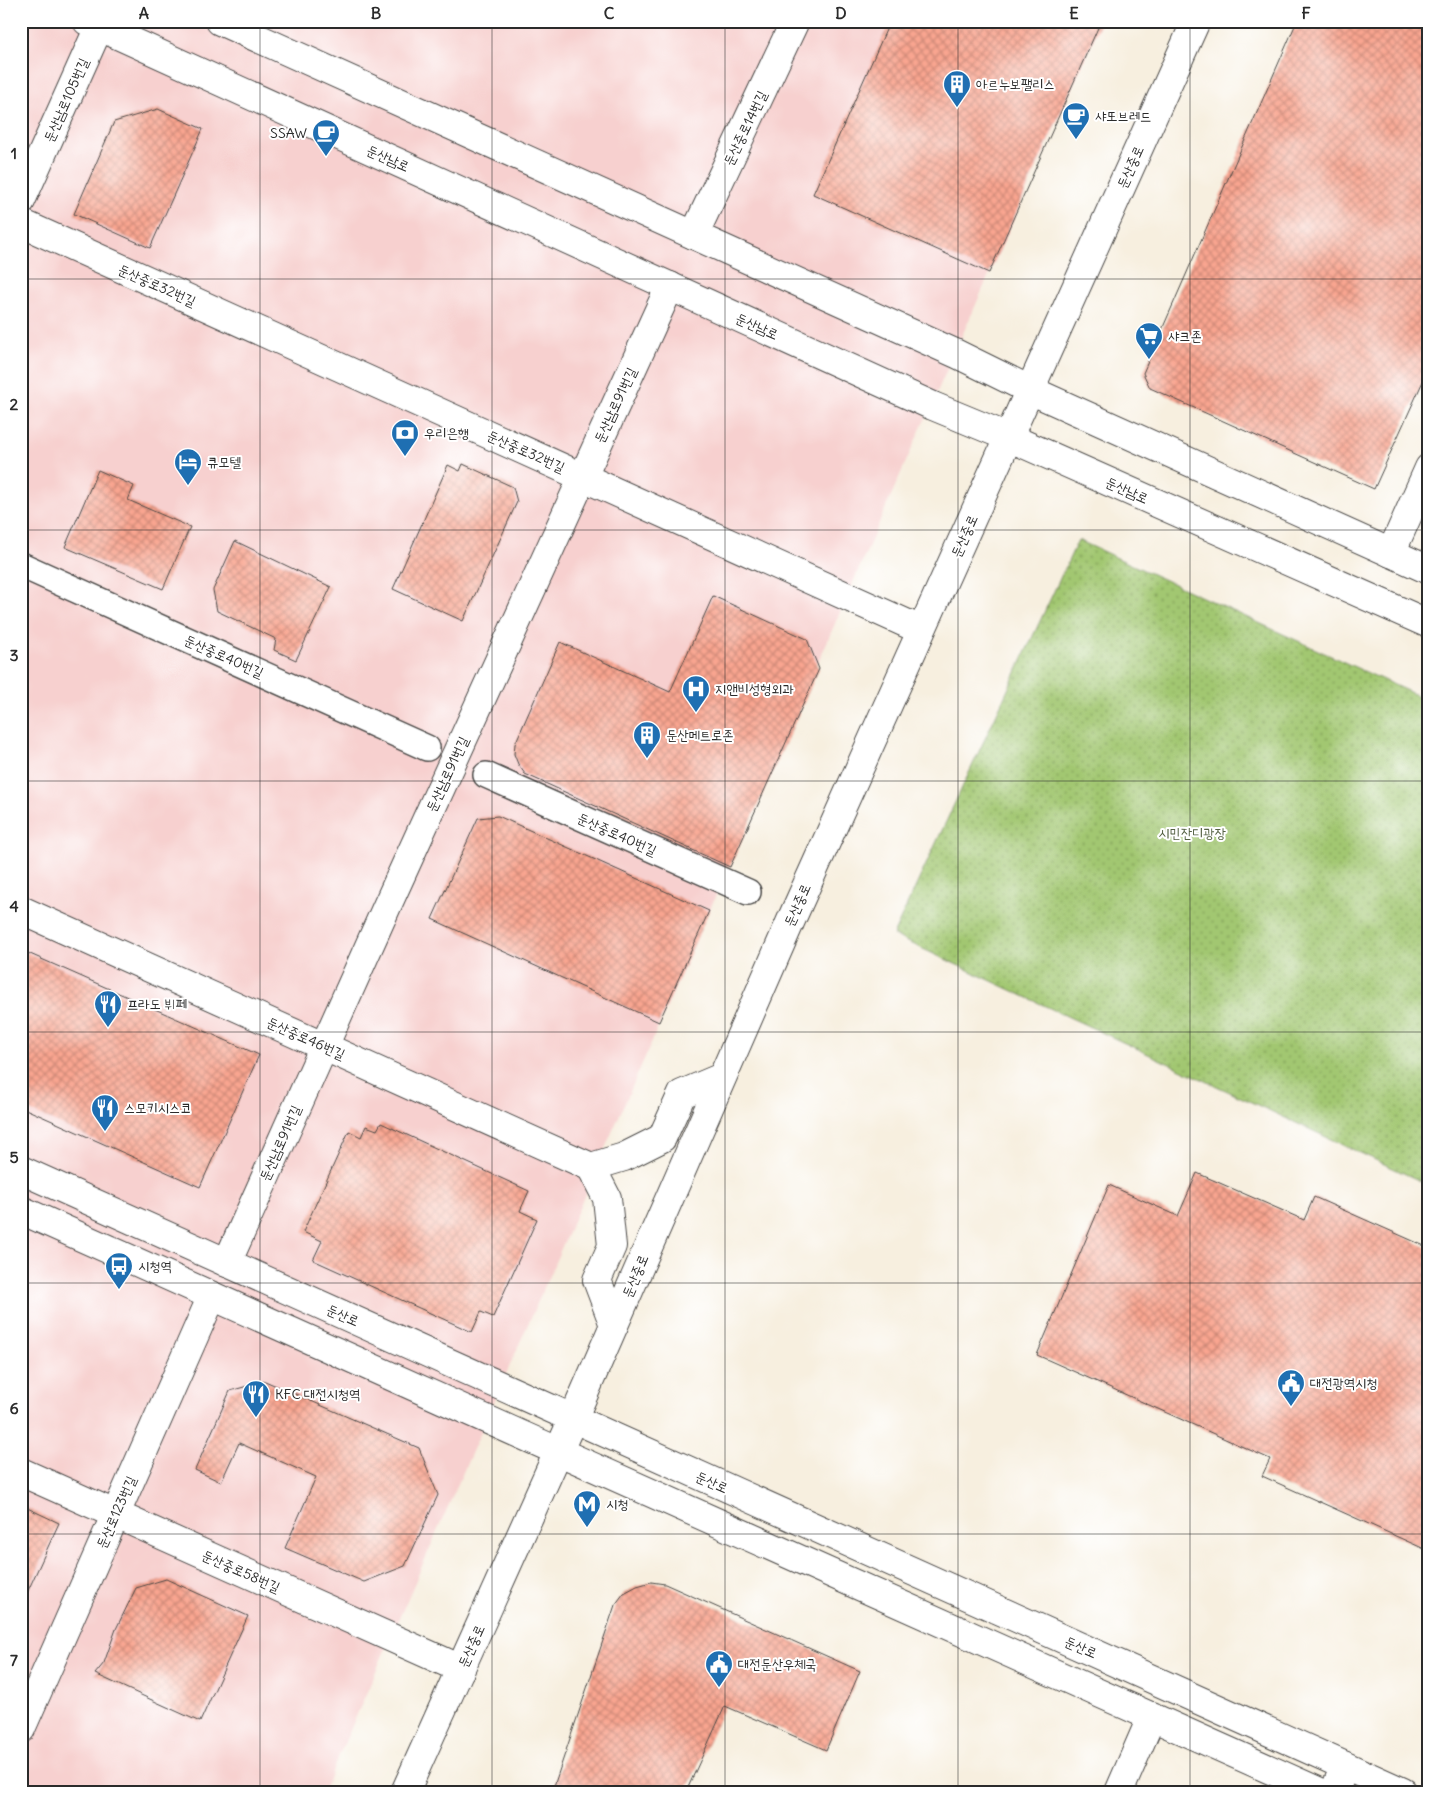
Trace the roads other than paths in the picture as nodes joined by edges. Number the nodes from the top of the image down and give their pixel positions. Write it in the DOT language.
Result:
graph roads {
  1 [pos="220,21"];
  2 [pos="795,21"];
  3 [pos="1196,21"];
  4 [pos="93,24"];
  5 [pos="21,201"];
  6 [pos="21,223"];
  7 [pos="694,235"];
  8 [pos="670,286"];
  9 [pos="1030,390"];
  10 [pos="1008,437"];
  11 [pos="1429,468"];
  12 [pos="583,477"];
  13 [pos="1391,553"];
  14 [pos="21,565"];
  15 [pos="1429,570"];
  16 [pos="1429,624"];
  17 [pos="921,630"];
  18 [pos="427,748"];
  19 [pos="486,775"];
  20 [pos="748,892"];
  21 [pos="21,910"];
  22 [pos="324,1046"];
  23 [pos="722,1077"];
  24 [pos="591,1167"];
  25 [pos="21,1170"];
  26 [pos="21,1210"];
  27 [pos="227,1263"];
  28 [pos="212,1296"];
  29 [pos="614,1325"];
  30 [pos="573,1419"];
  31 [pos="559,1450"];
  32 [pos="21,1472"];
  33 [pos="116,1515"];
  34 [pos="461,1669"];
  35 [pos="1152,1716"];
  36 [pos="21,1729"];
  37 [pos="1345,1766"];
  38 [pos="405,1792"];
  39 [pos="1119,1792"];
  40 [pos="1320,1792"];
  41 [pos="1334,1792"];
  42 [pos="1403,1792"];
  1 -- 7 [label="main road"];
  2 -- 7 [label="main road, 둔산중로14번길"];
  3 -- 9 [label="main road, 둔산중로"];
  4 -- 5 [label="main road, 둔산남로105번길"];
  4 -- 8 [label="main road, 둔산남로"];
  6 -- 12 [label="main road, 둔산중로32번길"];
  7 -- 9 [label="main road"];
  8 -- 10 [label="main road, 둔산남로"];
  8 -- 12 [label="main road, 둔산남로91번길"];
  9 -- 10 [label="main road, 둔산중로"];
  9 -- 13 [label="main road"];
  10 -- 16 [label="main road, 둔산남로"];
  10 -- 17 [label="main road, 둔산중로"];
  11 -- 13 [label="main road"];
  12 -- 17 [label="main road, 둔산중로32번길"];
  12 -- 22 [label="main road, 둔산남로91번길"];
  13 -- 15 [label="main road"];
  14 -- 18 [label="street, 둔산중로40번길"];
  17 -- 23 [label="main road, 둔산중로"];
  19 -- 20 [label="street, 둔산중로40번길"];
  21 -- 22 [label="main road, 둔산중로46번길"];
  22 -- 24 [label="main road, 둔산중로46번길"];
  22 -- 27 [label="main road, 둔산남로91번길"];
  23 -- 24 [label="main road"];
  23 -- 29 [label="main road, 둔산중로"];
  24 -- 29 [label="main road"];
  25 -- 27 [label="main road, 둔산로"];
  26 -- 28 [label="main road"];
  27 -- 30 [label="main road, 둔산로"];
  28 -- 31 [label="main road"];
  28 -- 33 [label="main road, 둔산로123번길"];
  29 -- 30 [label="main road, 둔산중로"];
  30 -- 31 [label="main road, 둔산중로"];
  30 -- 37 [label="main road, 둔산로"];
  31 -- 34 [label="main road, 둔산중로"];
  31 -- 35 [label="main road"];
  32 -- 33 [label="main road, 둔산중로58번길"];
  33 -- 34 [label="main road, 둔산중로58번길"];
  33 -- 36 [label="main road, 둔산로123번길"];
  34 -- 38 [label="main road, 둔산중로"];
  35 -- 39 [label="main road"];
  35 -- 40 [label="main road"];
  37 -- 41 [label="main road"];
  37 -- 42 [label="main road, 둔산로"];
}
